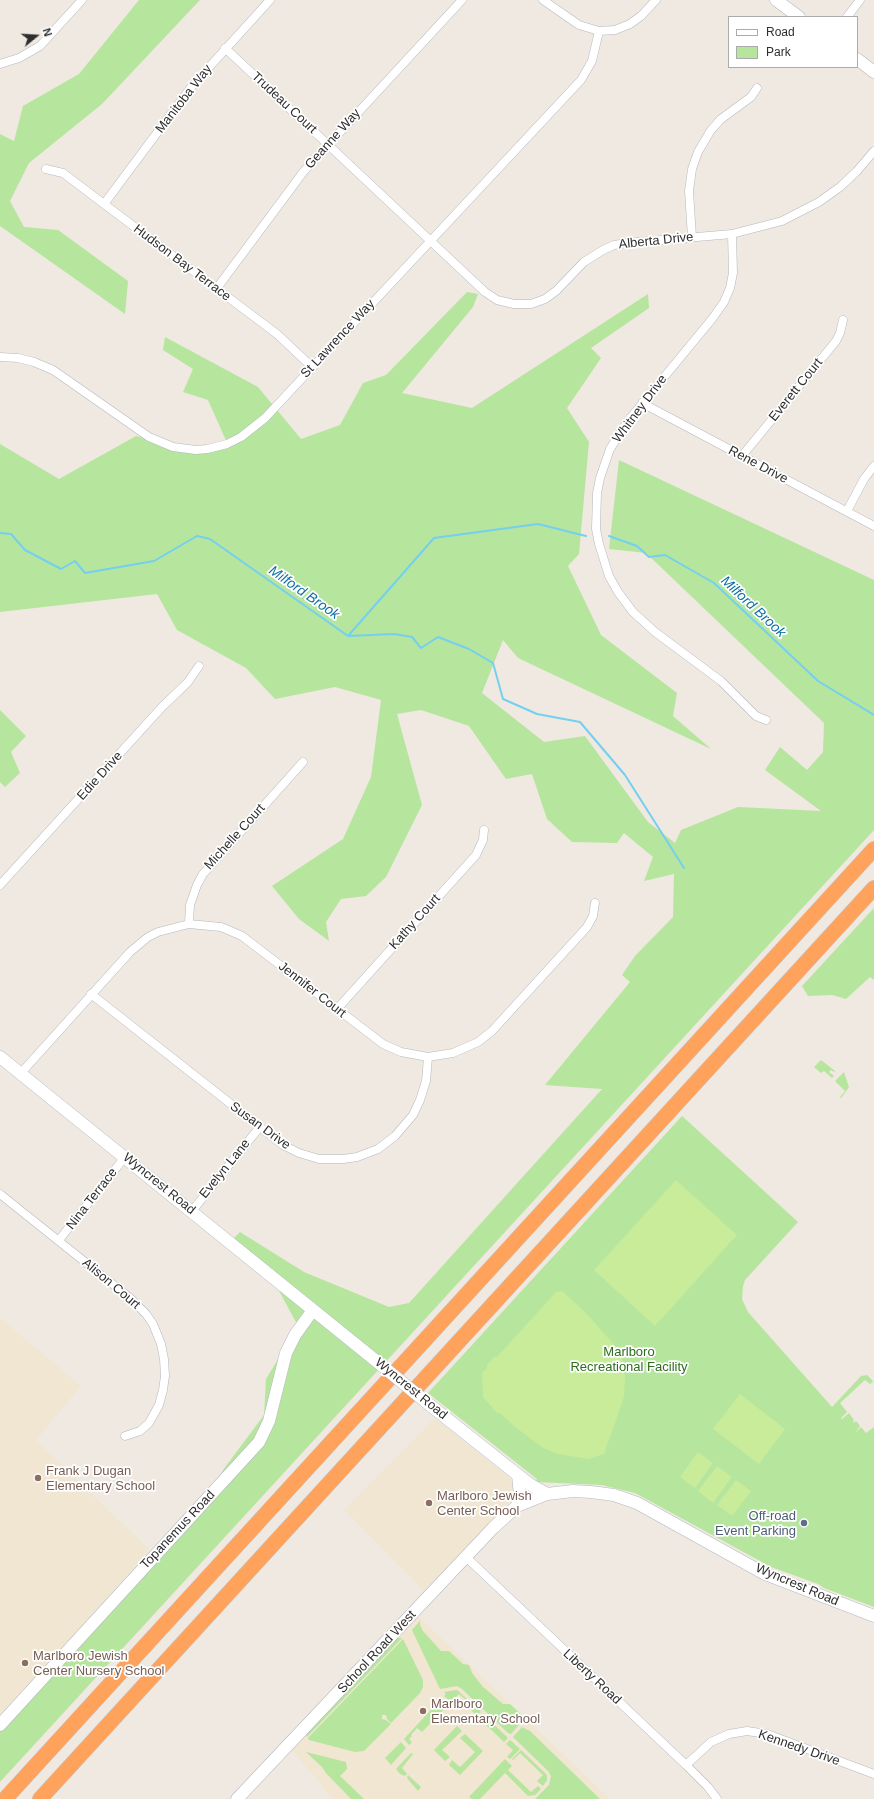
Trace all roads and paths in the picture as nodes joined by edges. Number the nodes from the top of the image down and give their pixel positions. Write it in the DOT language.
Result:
graph roads {
  1 [pos="82,0"];
  2 [pos="270,0"];
  3 [pos="462,0"];
  4 [pos="543,0"];
  5 [pos="656,0"];
  6 [pos="776,0"];
  7 [pos="860,0"];
  8 [pos="798,16"];
  9 [pos="848,16"];
  10 [pos="598,31"];
  11 [pos="225,48"];
  12 [pos="858,60"];
  13 [pos="0,64"];
  14 [pos="874,72"];
  15 [pos="757,88"];
  16 [pos="328,144"];
  17 [pos="874,151"];
  18 [pos="46,169"];
  19 [pos="104,204"];
  20 [pos="732,234"];
  21 [pos="692,237"];
  22 [pos="430,241"];
  23 [pos="217,288"];
  24 [pos="843,320"];
  25 [pos="0,357"];
  26 [pos="312,367"];
  27 [pos="642,403"];
  28 [pos="742,456"];
  29 [pos="874,466"];
  30 [pos="847,512"];
  31 [pos="874,526"];
  32 [pos="199,666"];
  33 [pos="766,720"];
  34 [pos="303,762"];
  35 [pos="484,830"];
  36 [pos="874,849"];
  37 [pos="2,879"];
  38 [pos="874,888"];
  39 [pos="595,902"];
  40 [pos="188,924"];
  41 [pos="91,994"];
  42 [pos="337,1009"];
  43 [pos="0,1057"];
  44 [pos="428,1057"];
  45 [pos="20,1073"];
  46 [pos="259,1128"];
  47 [pos="125,1157"];
  48 [pos="0,1194"];
  49 [pos="192,1211"];
  50 [pos="59,1240"];
  51 [pos="313,1310"];
  52 [pos="125,1436"];
  53 [pos="518,1475"];
  54 [pos="548,1494"];
  55 [pos="516,1506"];
  56 [pos="466,1557"];
  57 [pos="874,1616"];
  58 [pos="0,1725"];
  59 [pos="686,1765"];
  60 [pos="874,1774"];
  61 [pos="5,1799"];
  62 [pos="40,1799"];
  63 [pos="237,1799"];
  64 [pos="717,1799"];
  1 -- 13 [label="street"];
  2 -- 11 [label="street, Manitoba Way"];
  3 -- 16 [label="street, Geanne Way"];
  4 -- 10 [label="street"];
  5 -- 10 [label="street"];
  6 -- 8 [label="street"];
  7 -- 9 [label="street"];
  10 -- 22 [label="street, St Lawrence Way"];
  11 -- 16 [label="street, Trudeau Court"];
  11 -- 19 [label="street, Manitoba Way"];
  12 -- 14 [label="street"];
  15 -- 21 [label="street"];
  16 -- 22 [label="street, Trudeau Court"];
  16 -- 23 [label="street, Geanne Way"];
  17 -- 20 [label="street, Alberta Drive"];
  18 -- 19 [label="street, Hudson Bay Terrace"];
  19 -- 23 [label="street, Hudson Bay Terrace"];
  20 -- 21 [label="street, Alberta Drive"];
  20 -- 27 [label="street, Whitney Drive"];
  21 -- 22 [label="street, Alberta Drive"];
  22 -- 26 [label="street, St Lawrence Way"];
  23 -- 26 [label="street, Hudson Bay Terrace"];
  24 -- 28 [label="street, Everett Court"];
  25 -- 26 [label="street, St Lawrence Way"];
  27 -- 28 [label="street, Rene Drive"];
  27 -- 33 [label="street, Whitney Drive"];
  28 -- 30 [label="street, Rene Drive"];
  29 -- 30 [label="street"];
  30 -- 31 [label="street, Rene Drive"];
  32 -- 37 [label="street, Edie Drive"];
  34 -- 40 [label="street, Michelle Court"];
  35 -- 42 [label="street, Kathy Court"];
  36 -- 61 [label="highway"];
  38 -- 62 [label="highway"];
  39 -- 44 [label="street, Jennifer Court"];
  40 -- 41 [label="street, Jennifer Court"];
  40 -- 42 [label="street, Jennifer Court"];
  41 -- 45 [label="street, Jennifer Court"];
  41 -- 46 [label="street, Susan Drive"];
  42 -- 44 [label="street, Jennifer Court"];
  43 -- 45 [label="street, Wyncrest Road"];
  44 -- 46 [label="street, Susan Drive"];
  45 -- 47 [label="street, Wyncrest Road"];
  46 -- 49 [label="street, Evelyn Lane"];
  47 -- 49 [label="street, Wyncrest Road"];
  47 -- 50 [label="street, Nina Terrace"];
  48 -- 50 [label="street, Alison Court"];
  49 -- 51 [label="street, Wyncrest Road"];
  50 -- 52 [label="street, Alison Court"];
  51 -- 53 [label="street, Wyncrest Road, bridge"];
  51 -- 58 [label="street, Topanemus Road"];
  53 -- 54 [label="street, Wyncrest Road"];
  53 -- 55 [label="street"];
  54 -- 55 [label="street, School Road West"];
  54 -- 57 [label="street, Wyncrest Road"];
  55 -- 56 [label="street, School Road West"];
  56 -- 59 [label="street, Liberty Road"];
  56 -- 63 [label="street, School Road West"];
  59 -- 60 [label="street, Kennedy Drive"];
  59 -- 64 [label="street, Liberty Road"];
}
